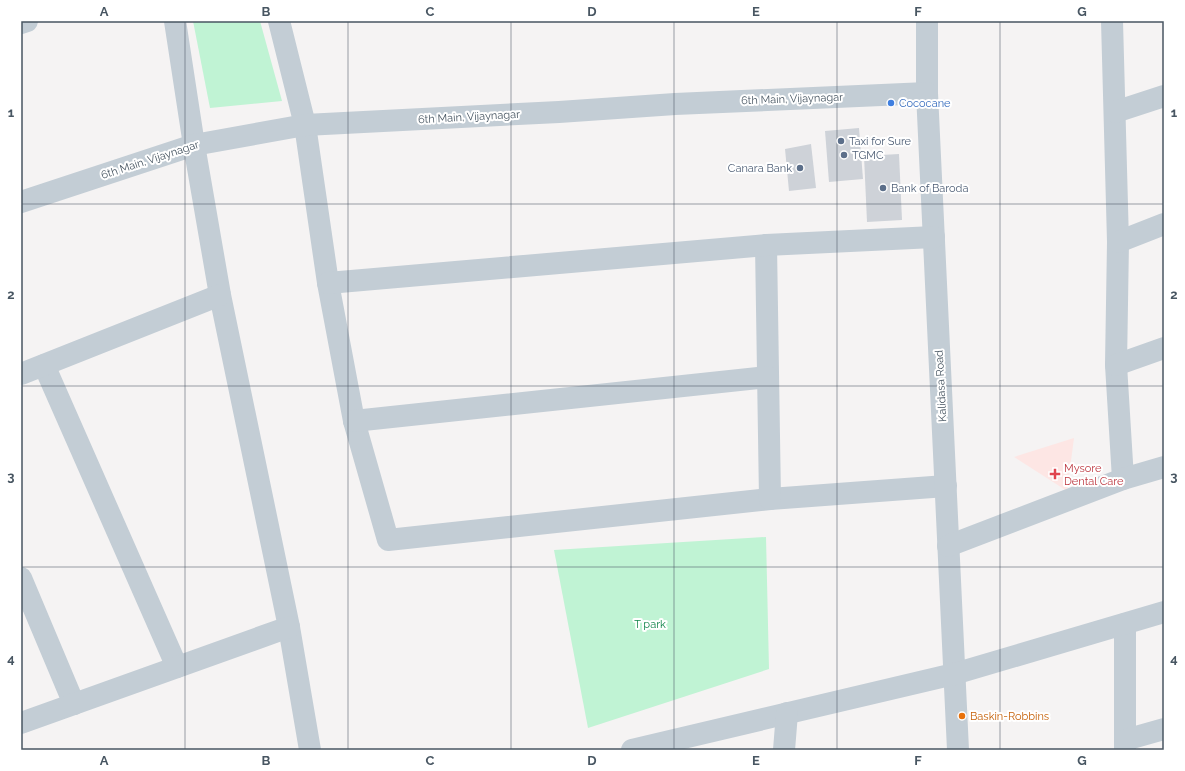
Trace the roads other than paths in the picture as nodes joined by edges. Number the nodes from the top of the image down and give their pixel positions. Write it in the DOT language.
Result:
graph roads {
  1 [pos="26,21"];
  2 [pos="176,21"];
  3 [pos="279,21"];
  4 [pos="927,21"];
  5 [pos="1112,21"];
  6 [pos="21,23"];
  7 [pos="928,93"];
  8 [pos="1164,96"];
  9 [pos="1115,112"];
  10 [pos="305,125"];
  11 [pos="194,145"];
  12 [pos="21,202"];
  13 [pos="1164,224"];
  14 [pos="934,237"];
  15 [pos="1118,242"];
  16 [pos="766,245"];
  17 [pos="328,283"];
  18 [pos="220,295"];
  19 [pos="1164,348"];
  20 [pos="44,365"];
  21 [pos="1116,365"];
  22 [pos="21,374"];
  23 [pos="768,377"];
  24 [pos="354,420"];
  25 [pos="1164,467"];
  26 [pos="1123,479"];
  27 [pos="946,486"];
  28 [pos="770,499"];
  29 [pos="948,546"];
  30 [pos="21,578"];
  31 [pos="1164,612"];
  32 [pos="1125,624"];
  33 [pos="289,627"];
  34 [pos="177,667"];
  35 [pos="954,674"];
  36 [pos="74,704"];
  37 [pos="786,713"];
  38 [pos="21,723"];
  39 [pos="1164,729"];
  40 [pos="1125,745"];
  41 [pos="310,750"];
  42 [pos="632,750"];
  43 [pos="784,750"];
  44 [pos="958,750"];
  1 -- 6 [label="street"];
  2 -- 11 [label="street"];
  3 -- 10 [label="street"];
  4 -- 7 [label="street, Kalidasa Road"];
  5 -- 9 [label="street"];
  7 -- 10 [label="street, 6th Main, Vijaynagar"];
  7 -- 14 [label="street, Kalidasa Road"];
  8 -- 9 [label="street"];
  9 -- 15 [label="street"];
  10 -- 11 [label="street, 6th Main, Vijaynagar"];
  10 -- 17 [label="street"];
  11 -- 12 [label="street, 6th Main, Vijaynagar"];
  11 -- 18 [label="street"];
  13 -- 15 [label="street"];
  14 -- 16 [label="street"];
  14 -- 27 [label="street, Kalidasa Road"];
  15 -- 21 [label="street"];
  16 -- 17 [label="street"];
  16 -- 23 [label="street"];
  17 -- 24 [label="street"];
  18 -- 20 [label="street"];
  18 -- 33 [label="street"];
  19 -- 21 [label="street"];
  20 -- 22 [label="street"];
  20 -- 34 [label="street"];
  21 -- 26 [label="street"];
  23 -- 24 [label="street"];
  23 -- 28 [label="street"];
  24 -- 28 [label="street"];
  25 -- 26 [label="street"];
  26 -- 29 [label="street"];
  27 -- 28 [label="street"];
  27 -- 29 [label="street, Kalidasa Road"];
  29 -- 35 [label="street, Kalidasa Road"];
  30 -- 36 [label="street"];
  31 -- 32 [label="street"];
  32 -- 35 [label="street"];
  32 -- 40 [label="street"];
  33 -- 34 [label="street"];
  33 -- 41 [label="street"];
  34 -- 36 [label="street"];
  35 -- 37 [label="street"];
  35 -- 44 [label="street, Kalidasa Road"];
  36 -- 38 [label="street"];
  37 -- 42 [label="street"];
  37 -- 43 [label="street"];
  39 -- 40 [label="street"];
}
